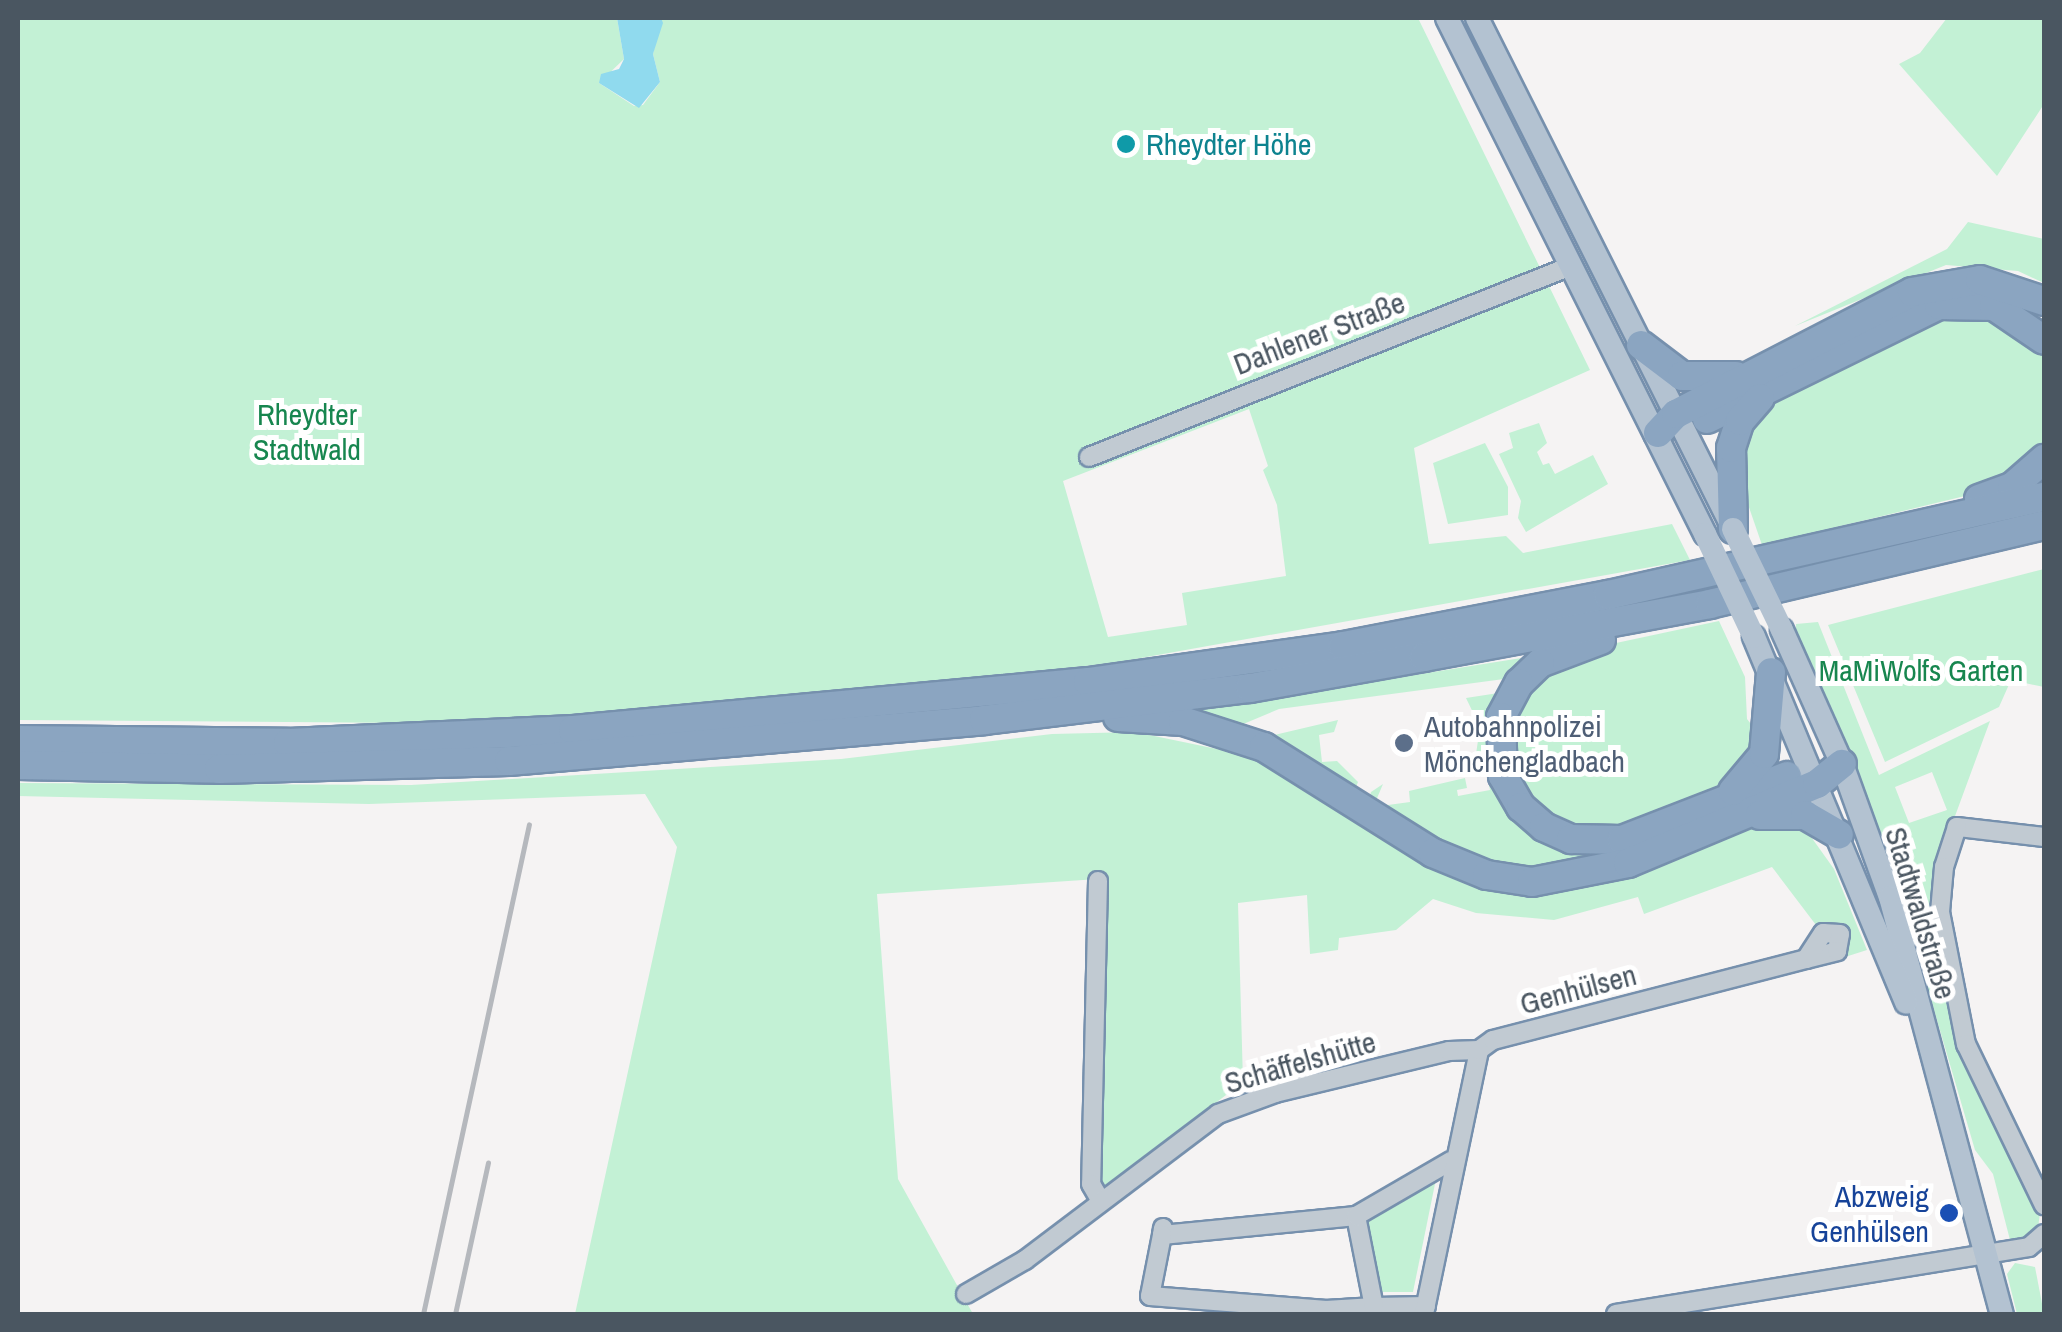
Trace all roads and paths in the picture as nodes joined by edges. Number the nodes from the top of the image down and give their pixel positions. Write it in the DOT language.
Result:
graph roads {
  1 [pos="1447,18"];
  2 [pos="1478,18"];
  3 [pos="1571,266"];
  4 [pos="2044,301"];
  5 [pos="2044,340"];
  6 [pos="1642,345"];
  7 [pos="1771,375"];
  8 [pos="1673,426"];
  9 [pos="1088,457"];
  10 [pos="2044,458"];
  11 [pos="2044,497"];
  12 [pos="2044,526"];
  13 [pos="1719,531"];
  14 [pos="1826,549"];
  15 [pos="1710,604"];
  16 [pos="1771,672"];
  17 [pos="984,720"];
  18 [pos="18,740"];
  19 [pos="1842,764"];
  20 [pos="18,765"];
  21 [pos="1813,776"];
  22 [pos="1660,828"];
  23 [pos="1711,829"];
  24 [pos="1838,836"];
  25 [pos="2044,837"];
  26 [pos="1098,882"];
  27 [pos="1806,959"];
  28 [pos="1478,1050"];
  29 [pos="1936,1082"];
  30 [pos="1451,1161"];
  31 [pos="1102,1201"];
  32 [pos="2044,1205"];
  33 [pos="1356,1216"];
  34 [pos="2044,1234"];
  35 [pos="1986,1254"];
  36 [pos="966,1294"];
  37 [pos="1374,1307"];
  38 [pos="1425,1310"];
  39 [pos="1616,1314"];
  40 [pos="2002,1314"];
  1 -- 3 [label="main road"];
  2 -- 6 [label="main road"];
  3 -- 8 [label="main road"];
  3 -- 9 [label="street, Dahlener Straße"];
  4 -- 7 [label="highway"];
  5 -- 7 [label="highway"];
  6 -- 7 [label="highway"];
  6 -- 8 [label="main road"];
  7 -- 8 [label="highway"];
  7 -- 13 [label="highway"];
  8 -- 13 [label="main road"];
  10 -- 14 [label="highway"];
  11 -- 14 [label="highway"];
  12 -- 15 [label="highway"];
  13 -- 16 [label="main road, Stadtwaldstraße, bridge"];
  13 -- 19 [label="main road, Stadtwaldstraße, bridge"];
  14 -- 18 [label="highway"];
  15 -- 17 [label="highway"];
  15 -- 22 [label="highway"];
  16 -- 21 [label="main road, Stadtwaldstraße"];
  16 -- 22 [label="highway"];
  17 -- 20 [label="highway"];
  17 -- 23 [label="highway"];
  19 -- 21 [label="highway"];
  19 -- 29 [label="main road, Stadtwaldstraße"];
  21 -- 22 [label="highway"];
  21 -- 23 [label="highway"];
  21 -- 24 [label="main road, Stadtwaldstraße"];
  23 -- 24 [label="highway"];
  24 -- 29 [label="main road, Stadtwaldstraße"];
  25 -- 32 [label="street, Stadtwaldstraße"];
  26 -- 31 [label="street"];
  27 -- 28 [label="street, Genhülsen"];
  28 -- 30 [label="street"];
  28 -- 31 [label="street, Schäffelshütte"];
  29 -- 35 [label="main road, Stadtwaldstraße"];
  30 -- 33 [label="street"];
  30 -- 38 [label="street"];
  31 -- 36 [label="street, Schäffelshütte"];
  33 -- 37 [label="street"];
  33 -- 37 [label="street"];
  34 -- 35 [label="street"];
  35 -- 39 [label="street"];
  35 -- 40 [label="main road, Stadtwaldstraße"];
  37 -- 38 [label="street"];
}
